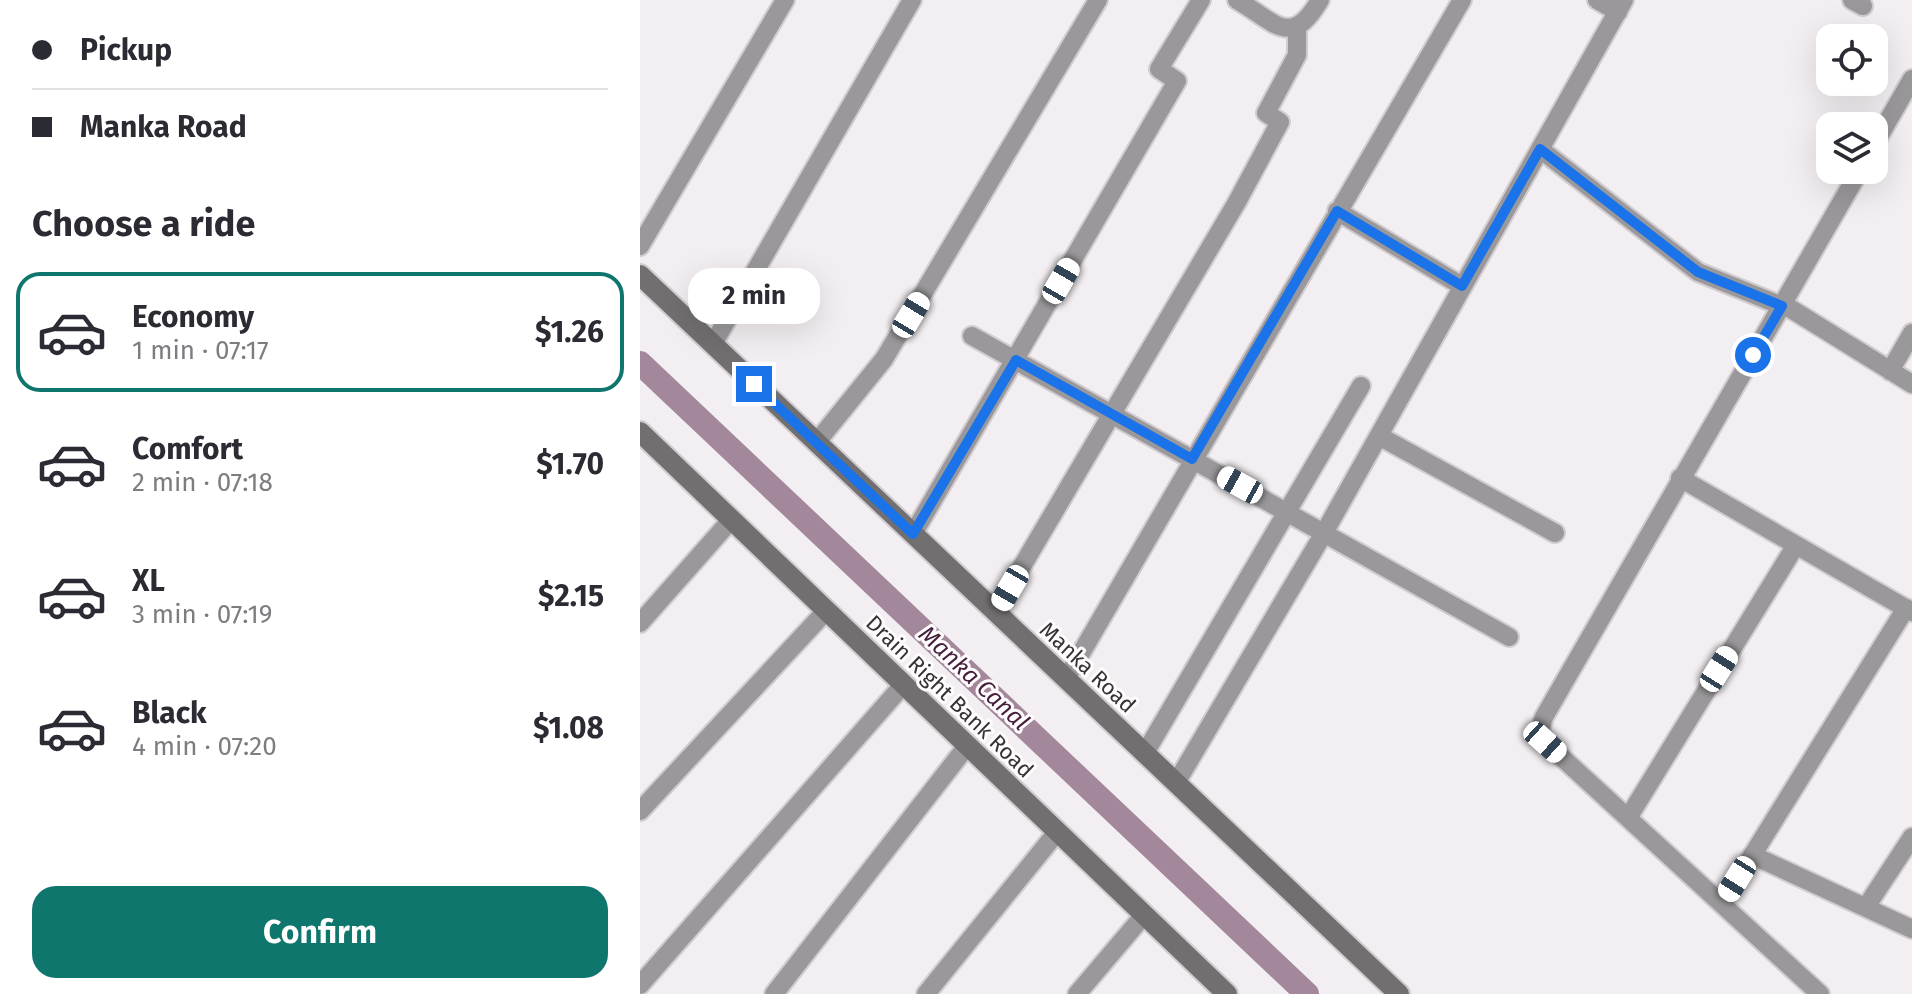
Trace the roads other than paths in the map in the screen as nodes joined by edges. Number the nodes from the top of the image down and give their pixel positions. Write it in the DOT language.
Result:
graph roads {
  1 [pos="785,0"];
  2 [pos="912,0"];
  3 [pos="1098,0"];
  4 [pos="1201,0"];
  5 [pos="1237,0"];
  6 [pos="1320,0"];
  7 [pos="1462,0"];
  8 [pos="1597,0"];
  9 [pos="1621,6"];
  10 [pos="1297,29"];
  11 [pos="1912,79"];
  12 [pos="1888,121"];
  13 [pos="1540,149"];
  14 [pos="1852,184"];
  15 [pos="1337,211"];
  16 [pos="640,246"];
  17 [pos="640,275"];
  18 [pos="1462,286"];
  19 [pos="1782,305"];
  20 [pos="1912,333"];
  21 [pos="972,336"];
  22 [pos="713,344"];
  23 [pos="1016,360"];
  24 [pos="1890,371"];
  25 [pos="1912,384"];
  26 [pos="1361,386"];
  27 [pos="1113,414"];
  28 [pos="640,432"];
  29 [pos="1379,436"];
  30 [pos="816,443"];
  31 [pos="1192,459"];
  32 [pos="1680,478"];
  33 [pos="1287,512"];
  34 [pos="731,520"];
  35 [pos="1324,533"];
  36 [pos="1555,533"];
  37 [pos="913,534"];
  38 [pos="1796,545"];
  39 [pos="1909,610"];
  40 [pos="826,611"];
  41 [pos="995,612"];
  42 [pos="640,623"];
  43 [pos="1509,637"];
  44 [pos="1066,679"];
  45 [pos="903,685"];
  46 [pos="967,746"];
  47 [pos="1145,753"];
  48 [pos="1176,783"];
  49 [pos="640,811"];
  50 [pos="1628,818"];
  51 [pos="1057,832"];
  52 [pos="1912,837"];
  53 [pos="1752,855"];
  54 [pos="1722,904"];
  55 [pos="1866,907"];
  56 [pos="1144,915"];
  57 [pos="1912,929"];
  58 [pos="640,985"];
  59 [pos="1225,993"];
  60 [pos="774,994"];
  61 [pos="926,994"];
  62 [pos="1077,994"];
  63 [pos="1399,994"];
  64 [pos="1820,994"];
  1 -- 16 [label="street"];
  2 -- 22 [label="street"];
  3 -- 30 [label="street"];
  4 -- 23 [label="street"];
  5 -- 10 [label="street"];
  6 -- 10 [label="street"];
  7 -- 15 [label="street"];
  8 -- 9 [label="street"];
  9 -- 13 [label="street"];
  10 -- 27 [label="street"];
  11 -- 12 [label="street"];
  13 -- 18 [label="street"];
  13 -- 19 [label="street"];
  14 -- 19 [label="street"];
  15 -- 18 [label="street"];
  15 -- 31 [label="street"];
  17 -- 22 [label="main road, Manka Road"];
  18 -- 29 [label="street"];
  19 -- 24 [label="street"];
  19 -- 32 [label="street"];
  20 -- 24 [label="street"];
  21 -- 23 [label="street"];
  22 -- 30 [label="main road, Manka Road"];
  23 -- 27 [label="street"];
  23 -- 37 [label="street"];
  24 -- 25 [label="street"];
  26 -- 33 [label="street"];
  27 -- 31 [label="street"];
  27 -- 41 [label="street"];
  28 -- 34 [label="main road, Drain Right Bank Road"];
  29 -- 35 [label="street"];
  29 -- 36 [label="street"];
  30 -- 37 [label="main road, Manka Road"];
  31 -- 33 [label="street"];
  31 -- 44 [label="street"];
  32 -- 38 [label="street"];
  32 -- 50 [label="street"];
  33 -- 35 [label="street"];
  33 -- 47 [label="street"];
  34 -- 40 [label="main road, Drain Right Bank Road"];
  34 -- 42 [label="street"];
  35 -- 43 [label="street"];
  35 -- 48 [label="street"];
  37 -- 41 [label="main road, Manka Road"];
  38 -- 39 [label="street"];
  38 -- 50 [label="street"];
  39 -- 53 [label="street"];
  40 -- 45 [label="main road, Drain Right Bank Road"];
  40 -- 49 [label="street"];
  41 -- 44 [label="main road, Manka Road"];
  44 -- 47 [label="main road, Manka Road"];
  45 -- 46 [label="main road, Drain Right Bank Road"];
  45 -- 58 [label="street"];
  46 -- 51 [label="main road, Drain Right Bank Road"];
  46 -- 60 [label="street"];
  47 -- 48 [label="main road, Manka Road"];
  48 -- 63 [label="main road, Manka Road"];
  50 -- 54 [label="street"];
  51 -- 56 [label="main road, Drain Right Bank Road"];
  51 -- 61 [label="street"];
  52 -- 55 [label="street"];
  53 -- 54 [label="street"];
  53 -- 55 [label="street"];
  54 -- 64 [label="street"];
  55 -- 57 [label="street"];
  56 -- 59 [label="main road, Drain Right Bank Road"];
  56 -- 62 [label="street"];
}
